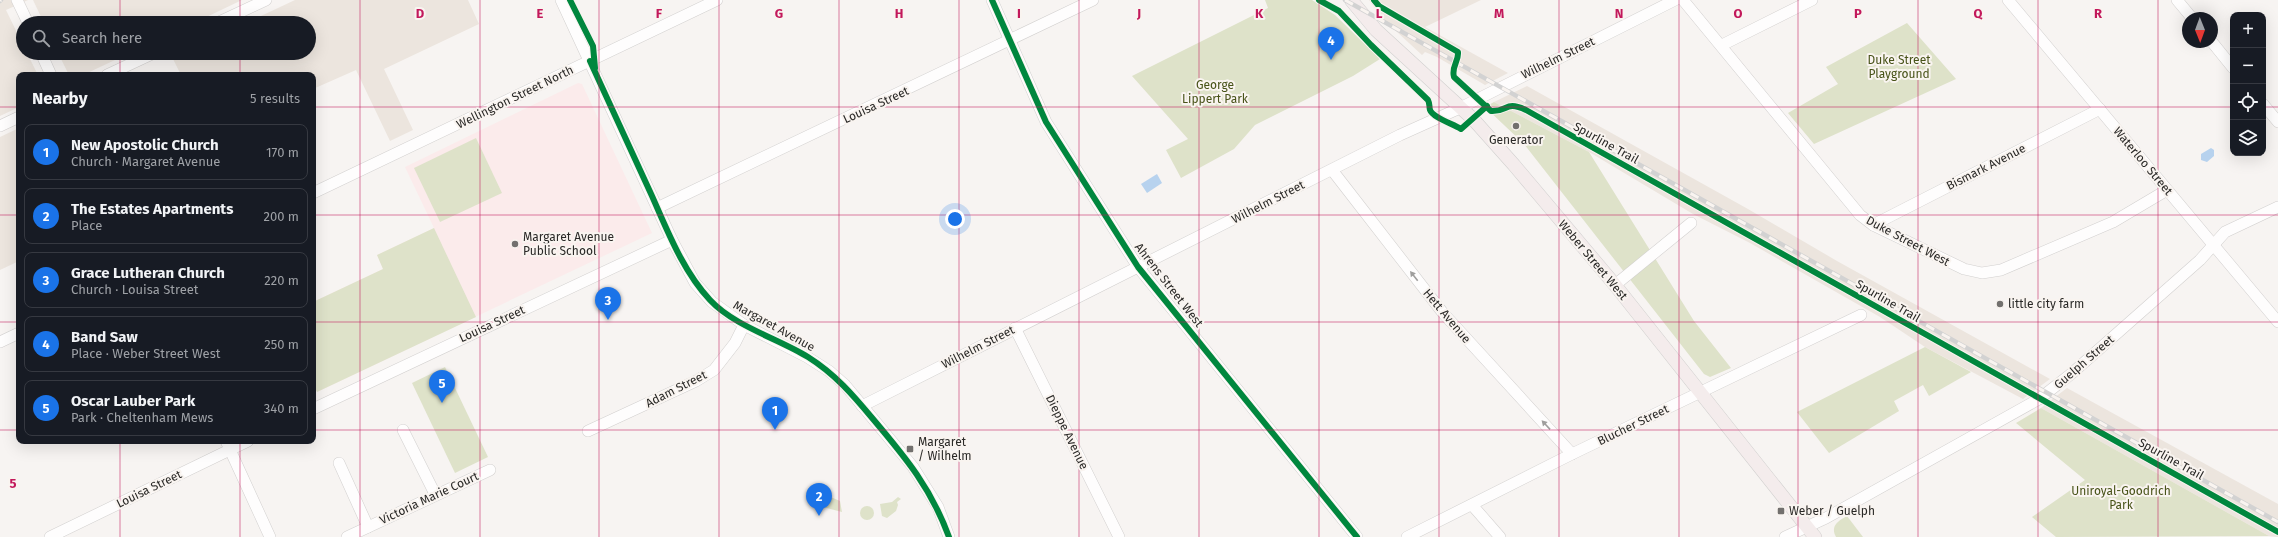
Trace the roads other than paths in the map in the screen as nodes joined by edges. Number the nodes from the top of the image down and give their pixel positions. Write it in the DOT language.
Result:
graph roads {
  1 [pos="17,0"];
  2 [pos="266,0"];
  3 [pos="561,0"];
  4 [pos="716,0"];
  5 [pos="992,0"];
  6 [pos="1093,0"];
  7 [pos="1351,0"];
  8 [pos="1675,0"];
  9 [pos="1683,0"];
  10 [pos="1812,0"];
  11 [pos="2008,0"];
  12 [pos="2177,0"];
  13 [pos="2187,12"];
  14 [pos="25,16"];
  15 [pos="232,16"];
  16 [pos="1010,41"];
  17 [pos="1722,45"];
  18 [pos="2217,48"];
  19 [pos="44,60"];
  20 [pos="139,60"];
  21 [pos="590,61"];
  22 [pos="2230,64"];
  23 [pos="50,72"];
  24 [pos="113,72"];
  25 [pos="1460,108"];
  26 [pos="2266,108"];
  27 [pos="2100,109"];
  28 [pos="16,118"];
  29 [pos="2278,122"];
  30 [pos="0,126"];
  31 [pos="1332,170"];
  32 [pos="2167,190"];
  33 [pos="316,192"];
  34 [pos="2278,206"];
  35 [pos="658,208"];
  36 [pos="1692,223"];
  37 [pos="1873,225"];
  38 [pos="672,240"];
  39 [pos="2212,244"];
  40 [pos="1138,267"];
  41 [pos="1615,285"];
  42 [pos="1861,315"];
  43 [pos="2278,322"];
  44 [pos="744,325"];
  45 [pos="1016,328"];
  46 [pos="16,334"];
  47 [pos="0,342"];
  48 [pos="1699,393"];
  49 [pos="862,406"];
  50 [pos="316,408"];
  51 [pos="404,430"];
  52 [pos="588,432"];
  53 [pos="228,445"];
  54 [pos="1572,454"];
  55 [pos="339,463"];
  56 [pos="490,470"];
  57 [pos="435,494"];
  58 [pos="1472,505"];
  59 [pos="368,527"];
  60 [pos="1812,532"];
  61 [pos="50,537"];
  62 [pos="270,537"];
  63 [pos="347,537"];
  64 [pos="949,537"];
  65 [pos="1119,537"];
  66 [pos="1357,537"];
  67 [pos="1407,537"];
  68 [pos="1500,537"];
  69 [pos="1785,537"];
  1 -- 14 [label="street"];
  2 -- 15 [label="street"];
  3 -- 21 [label="street, Margaret Avenue"];
  4 -- 21 [label="street, Wellington Street North"];
  5 -- 16 [label="street, Ahrens Street West"];
  6 -- 16 [label="street, Louisa Street"];
  7 -- 25 [label="main road, Weber Street West"];
  8 -- 25 [label="street, Wilhelm Street"];
  9 -- 17 [label="street, Duke Street West"];
  10 -- 17 [label="street"];
  11 -- 27 [label="street, Waterloo Street"];
  12 -- 13 [label="street"];
  16 -- 35 [label="street, Louisa Street"];
  16 -- 40 [label="street, Ahrens Street West"];
  17 -- 37 [label="street, Duke Street West"];
  18 -- 22 [label="street"];
  19 -- 23 [label="street"];
  20 -- 24 [label="street"];
  21 -- 33 [label="street, Wellington Street North"];
  21 -- 35 [label="street, Margaret Avenue"];
  25 -- 31 [label="street, Wilhelm Street"];
  25 -- 41 [label="main road, Weber Street West"];
  26 -- 29 [label="street"];
  27 -- 32 [label="street, Waterloo Street"];
  27 -- 37 [label="street, Bismark Avenue"];
  28 -- 30 [label="street"];
  31 -- 40 [label="street, Wilhelm Street"];
  54 -- 31 [label="street, Hett Avenue, one-way"];
  32 -- 37 [label="street, Duke Street West"];
  32 -- 39 [label="street, Waterloo Street"];
  34 -- 39 [label="street, Guelph Street"];
  35 -- 38 [label="street, Margaret Avenue"];
  36 -- 41 [label="street"];
  38 -- 44 [label="street, Margaret Avenue"];
  38 -- 50 [label="street, Louisa Street"];
  39 -- 43 [label="street, Waterloo Street"];
  39 -- 60 [label="street, Guelph Street"];
  40 -- 45 [label="street, Wilhelm Street"];
  40 -- 66 [label="street, Ahrens Street West"];
  41 -- 48 [label="main road, Weber Street West"];
  42 -- 48 [label="street, Blucher Street"];
  44 -- 49 [label="street, Margaret Avenue"];
  44 -- 52 [label="street, Adam Street"];
  45 -- 49 [label="street, Wilhelm Street"];
  45 -- 65 [label="street, Dieppe Avenue"];
  46 -- 47 [label="street"];
  48 -- 54 [label="street, Blucher Street"];
  48 -- 60 [label="main road, Weber Street West"];
  49 -- 64 [label="street, Margaret Avenue"];
  51 -- 57 [label="street"];
  53 -- 61 [label="street, Louisa Street"];
  53 -- 62 [label="street"];
  54 -- 58 [label="street, Blucher Street"];
  55 -- 59 [label="street"];
  56 -- 57 [label="street, Victoria Marie Court"];
  57 -- 59 [label="street, Victoria Marie Court"];
  58 -- 67 [label="street, Blucher Street"];
  58 -- 68 [label="street"];
  59 -- 63 [label="street, Victoria Marie Court"];
  60 -- 69 [label="street, Guelph Street"];
}
